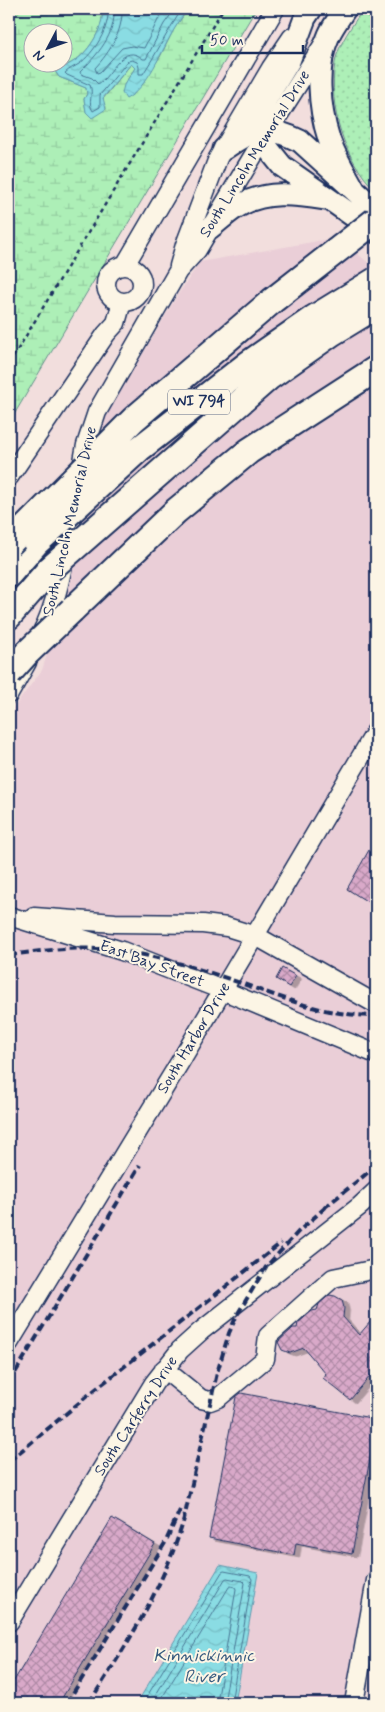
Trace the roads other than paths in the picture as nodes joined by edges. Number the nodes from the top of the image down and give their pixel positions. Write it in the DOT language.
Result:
graph roads {
  1 [pos="275,9"];
  2 [pos="345,9"];
  3 [pos="308,13"];
  4 [pos="328,36"];
  5 [pos="263,133"];
  6 [pos="224,149"];
  7 [pos="355,191"];
  8 [pos="328,199"];
  9 [pos="376,210"];
  10 [pos="376,220"];
  11 [pos="210,228"];
  12 [pos="376,232"];
  13 [pos="125,265"];
  14 [pos="178,271"];
  15 [pos="376,280"];
  16 [pos="139,295"];
  17 [pos="122,302"];
  18 [pos="376,306"];
  19 [pos="157,308"];
  20 [pos="376,369"];
  21 [pos="9,477"];
  22 [pos="9,544"];
  23 [pos="9,574"];
  24 [pos="9,616"];
  25 [pos="9,673"];
  26 [pos="9,694"];
  27 [pos="376,732"];
  28 [pos="9,916"];
  29 [pos="256,936"];
  30 [pos="222,990"];
  31 [pos="376,1004"];
  32 [pos="376,1042"];
  33 [pos="353,1045"];
  34 [pos="376,1054"];
  35 [pos="376,1191"];
  36 [pos="376,1269"];
  37 [pos="9,1343"];
  38 [pos="164,1369"];
  39 [pos="376,1580"];
  40 [pos="9,1622"];
  41 [pos="354,1703"];
  1 -- 13 [label="street"];
  2 -- 4 [label="main road, South Lincoln Memorial Drive"];
  3 -- 5 [label="main road"];
  3 -- 6 [label="street, South Lincoln Memorial Drive"];
  4 -- 5 [label="street, South Lincoln Memorial Drive"];
  4 -- 7 [label="main road"];
  5 -- 6 [label="main road"];
  5 -- 7 [label="main road"];
  5 -- 8 [label="main road"];
  5 -- 11 [label="street, South Lincoln Memorial Drive"];
  6 -- 14 [label="street, South Lincoln Memorial Drive"];
  7 -- 9 [label="main road"];
  8 -- 11 [label="main road"];
  8 -- 12 [label="main road"];
  10 -- 22 [label="highway, bridge"];
  11 -- 14 [label="street, South Lincoln Memorial Drive"];
  13 -- 16 [label="street"];
  13 -- 17 [label="street"];
  14 -- 19 [label="street, South Lincoln Memorial Drive"];
  15 -- 23 [label="highway, WI 794, bridge"];
  16 -- 17 [label="street"];
  16 -- 19 [label="street"];
  17 -- 21 [label="street"];
  18 -- 24 [label="highway, WI 794, bridge"];
  19 -- 26 [label="street, South Lincoln Memorial Drive"];
  20 -- 25 [label="highway, bridge"];
  27 -- 29 [label="street, South Harbor Drive"];
  28 -- 29 [label="street"];
  28 -- 30 [label="street, East Bay Street"];
  29 -- 30 [label="street, South Harbor Drive"];
  29 -- 31 [label="street"];
  30 -- 33 [label="street, East Bay Street"];
  30 -- 37 [label="street, South Harbor Drive"];
  32 -- 33 [label="street"];
  33 -- 34 [label="street, East Bay Street"];
  35 -- 38 [label="street, South Carferry Drive"];
  36 -- 38 [label="street"];
  38 -- 40 [label="street, South Carferry Drive"];
  39 -- 41 [label="street"];
}
